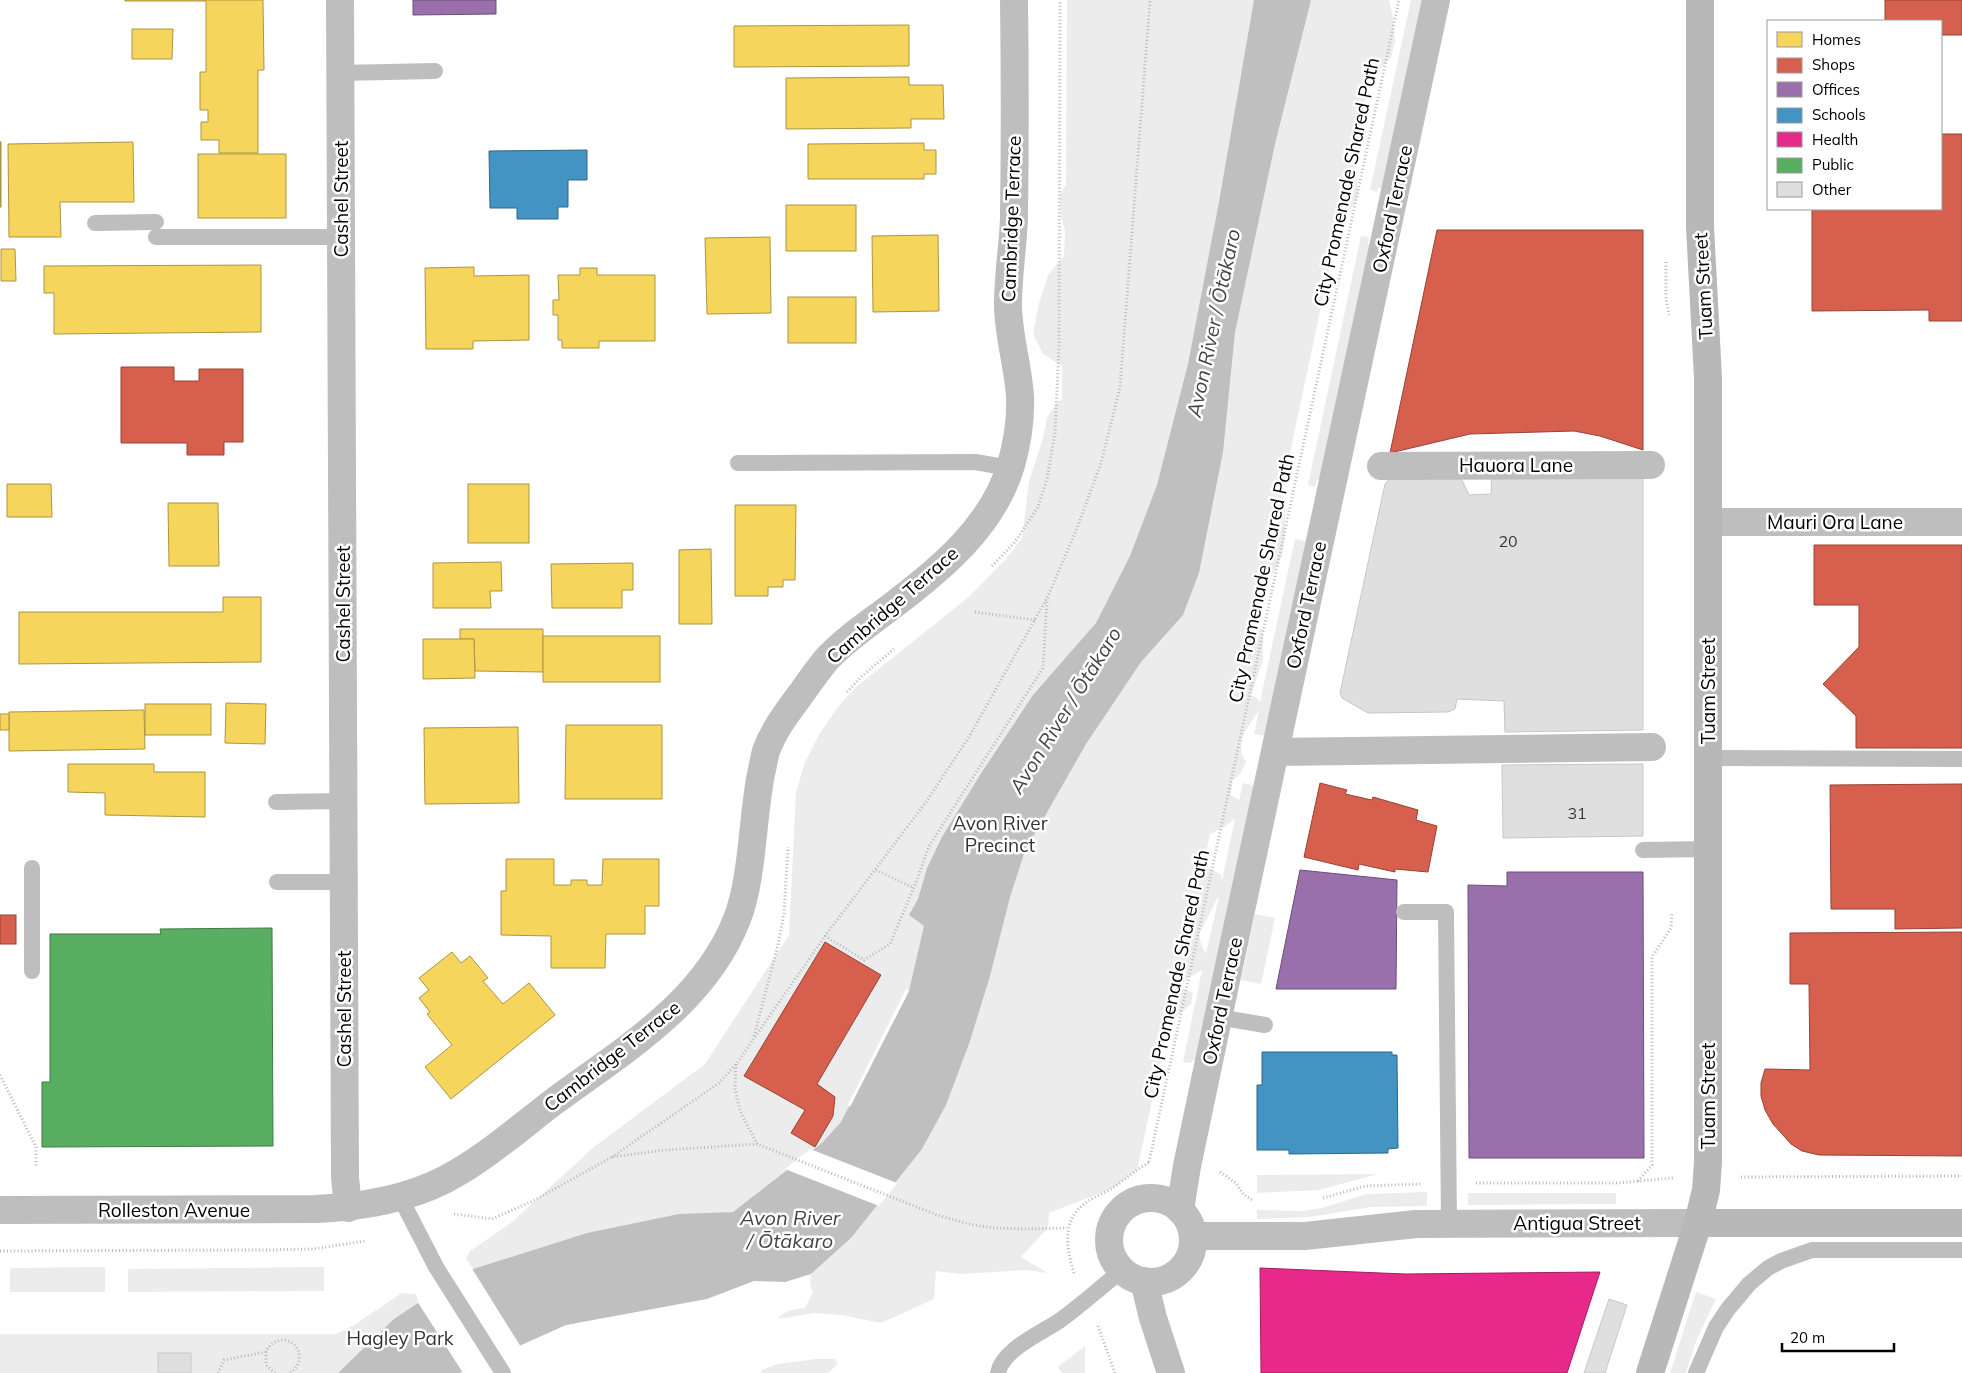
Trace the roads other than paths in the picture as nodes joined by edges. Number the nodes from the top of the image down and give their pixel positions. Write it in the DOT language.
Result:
graph roads {
  1 [pos="340,0"];
  2 [pos="1014,0"];
  3 [pos="1436,0"];
  4 [pos="1700,0"];
  5 [pos="435,71"];
  6 [pos="340,73"];
  7 [pos="95,223"];
  8 [pos="341,238"];
  9 [pos="738,462"];
  10 [pos="1651,465"];
  11 [pos="1382,466"];
  12 [pos="1010,468"];
  13 [pos="1708,522"];
  14 [pos="1962,522"];
  15 [pos="1652,748"];
  16 [pos="1275,752"];
  17 [pos="1708,758"];
  18 [pos="1962,759"];
  19 [pos="276,802"];
  20 [pos="344,802"];
  21 [pos="1708,849"];
  22 [pos="1644,850"];
  23 [pos="32,868"];
  24 [pos="277,882"];
  25 [pos="344,882"];
  26 [pos="1404,912"];
  27 [pos="32,971"];
  28 [pos="1218,1017"];
  29 [pos="1266,1025"];
  30 [pos="400,1197"];
  31 [pos="348,1208"];
  32 [pos="0,1210"];
  33 [pos="1180,1210"];
  34 [pos="1698,1223"];
  35 [pos="1962,1223"];
  36 [pos="1449,1224"];
  37 [pos="1192,1236"];
  38 [pos="1962,1250"];
  39 [pos="1133,1276"];
  40 [pos="504,1373"];
  41 [pos="998,1373"];
  42 [pos="1171,1373"];
  43 [pos="1650,1373"];
  44 [pos="1696,1373"];
  1 -- 6 [label="street, Cashel Street"];
  2 -- 12 [label="street, Cambridge Terrace"];
  3 -- 16 [label="street, Oxford Terrace"];
  4 -- 13 [label="main road, Tuam Street"];
  5 -- 6 [label="lane"];
  6 -- 8 [label="street, Cashel Street"];
  7 -- 8 [label="lane"];
  8 -- 20 [label="street, Cashel Street"];
  9 -- 12 [label="lane"];
  10 -- 11 [label="street, Hauora Lane"];
  12 -- 30 [label="street, Cambridge Terrace"];
  13 -- 14 [label="street, Mauri Ora Lane"];
  13 -- 17 [label="main road, Tuam Street"];
  15 -- 16 [label="street"];
  16 -- 28 [label="street, Oxford Terrace"];
  17 -- 18 [label="lane"];
  17 -- 21 [label="main road, Tuam Street"];
  19 -- 20 [label="lane"];
  20 -- 25 [label="street, Cashel Street"];
  21 -- 22 [label="lane"];
  21 -- 34 [label="main road, Tuam Street"];
  23 -- 27 [label="lane"];
  24 -- 25 [label="lane"];
  25 -- 31 [label="street, Cashel Street"];
  26 -- 36 [label="lane"];
  28 -- 29 [label="lane"];
  28 -- 33 [label="street, Oxford Terrace"];
  30 -- 31 [label="street, Cambridge Terrace"];
  30 -- 40 [label="lane"];
  31 -- 32 [label="street, Rolleston Avenue"];
  33 -- 37 [label="street"];
  33 -- 39 [label="street"];
  34 -- 35 [label="main road, Antigua Street"];
  34 -- 36 [label="street, Antigua Street"];
  34 -- 43 [label="main road, Tuam Street"];
  36 -- 37 [label="street, Antigua Street"];
  37 -- 39 [label="street"];
  38 -- 44 [label="lane"];
  39 -- 41 [label="lane"];
  39 -- 42 [label="street"];
}
